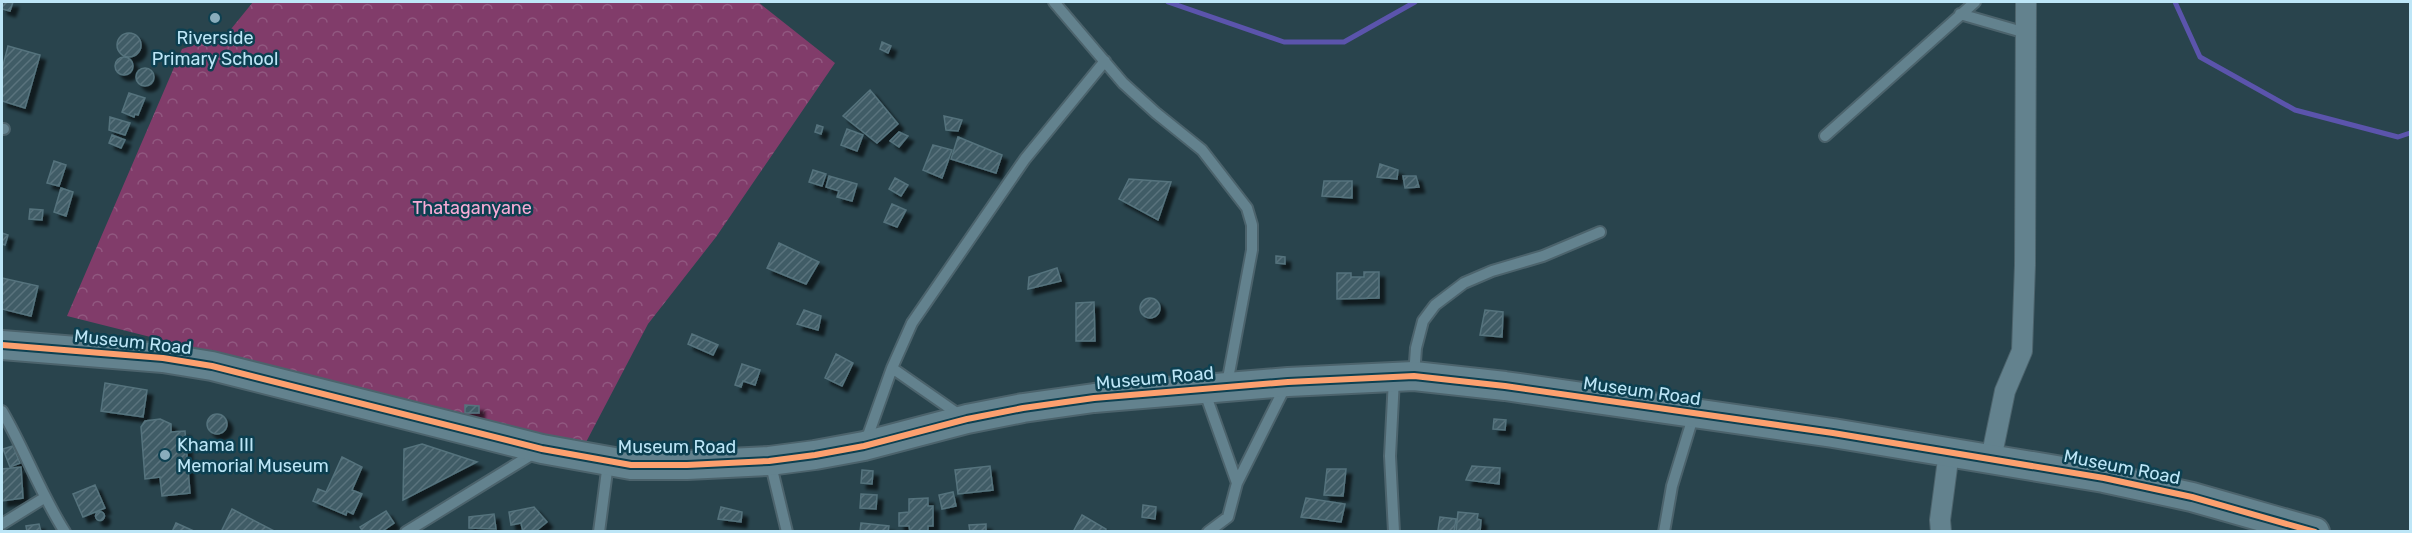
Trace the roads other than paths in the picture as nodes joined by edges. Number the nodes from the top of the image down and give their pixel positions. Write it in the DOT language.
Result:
graph roads {
  1 [pos="1054,2"];
  2 [pos="1975,2"];
  3 [pos="2026,2"];
  4 [pos="1960,14"];
  5 [pos="2026,33"];
  6 [pos="1105,61"];
  7 [pos="1825,136"];
  8 [pos="1600,232"];
  9 [pos="2,345"];
  10 [pos="892,368"];
  11 [pos="1404,376"];
  12 [pos="1288,382"];
  13 [pos="1215,388"];
  14 [pos="2,411"];
  15 [pos="1694,413"];
  16 [pos="967,420"];
  17 [pos="864,446"];
  18 [pos="542,449"];
  19 [pos="1949,452"];
  20 [pos="1991,459"];
  21 [pos="770,461"];
  22 [pos="608,462"];
  23 [pos="1238,483"];
  24 [pos="44,498"];
  25 [pos="2,524"];
  26 [pos="1938,528"];
  27 [pos="65,531"];
  28 [pos="406,531"];
  29 [pos="599,531"];
  30 [pos="787,531"];
  31 [pos="1208,531"];
  32 [pos="1394,531"];
  33 [pos="1664,531"];
  34 [pos="2315,531"];
  1 -- 6 [label="lane"];
  2 -- 4 [label="lane"];
  3 -- 5 [label="street"];
  4 -- 5 [label="lane"];
  4 -- 7 [label="lane"];
  5 -- 20 [label="street"];
  6 -- 10 [label="lane"];
  6 -- 13 [label="lane"];
  8 -- 11 [label="lane"];
  9 -- 18 [label="street, Museum Road"];
  10 -- 16 [label="lane"];
  10 -- 17 [label="lane"];
  11 -- 12 [label="street, Museum Road"];
  11 -- 15 [label="street, Museum Road"];
  11 -- 32 [label="lane"];
  12 -- 13 [label="street, Museum Road"];
  12 -- 23 [label="lane"];
  13 -- 16 [label="street, Museum Road"];
  13 -- 23 [label="lane"];
  14 -- 24 [label="lane"];
  15 -- 19 [label="street, Museum Road"];
  15 -- 33 [label="lane"];
  16 -- 17 [label="street, Museum Road"];
  17 -- 21 [label="street, Museum Road"];
  18 -- 22 [label="street, Museum Road"];
  18 -- 28 [label="lane"];
  19 -- 20 [label="street, Museum Road"];
  19 -- 26 [label="street"];
  20 -- 34 [label="street, Museum Road"];
  21 -- 22 [label="street, Museum Road"];
  21 -- 30 [label="lane"];
  22 -- 29 [label="lane"];
  23 -- 31 [label="lane"];
  24 -- 25 [label="lane"];
  24 -- 27 [label="lane"];
}
